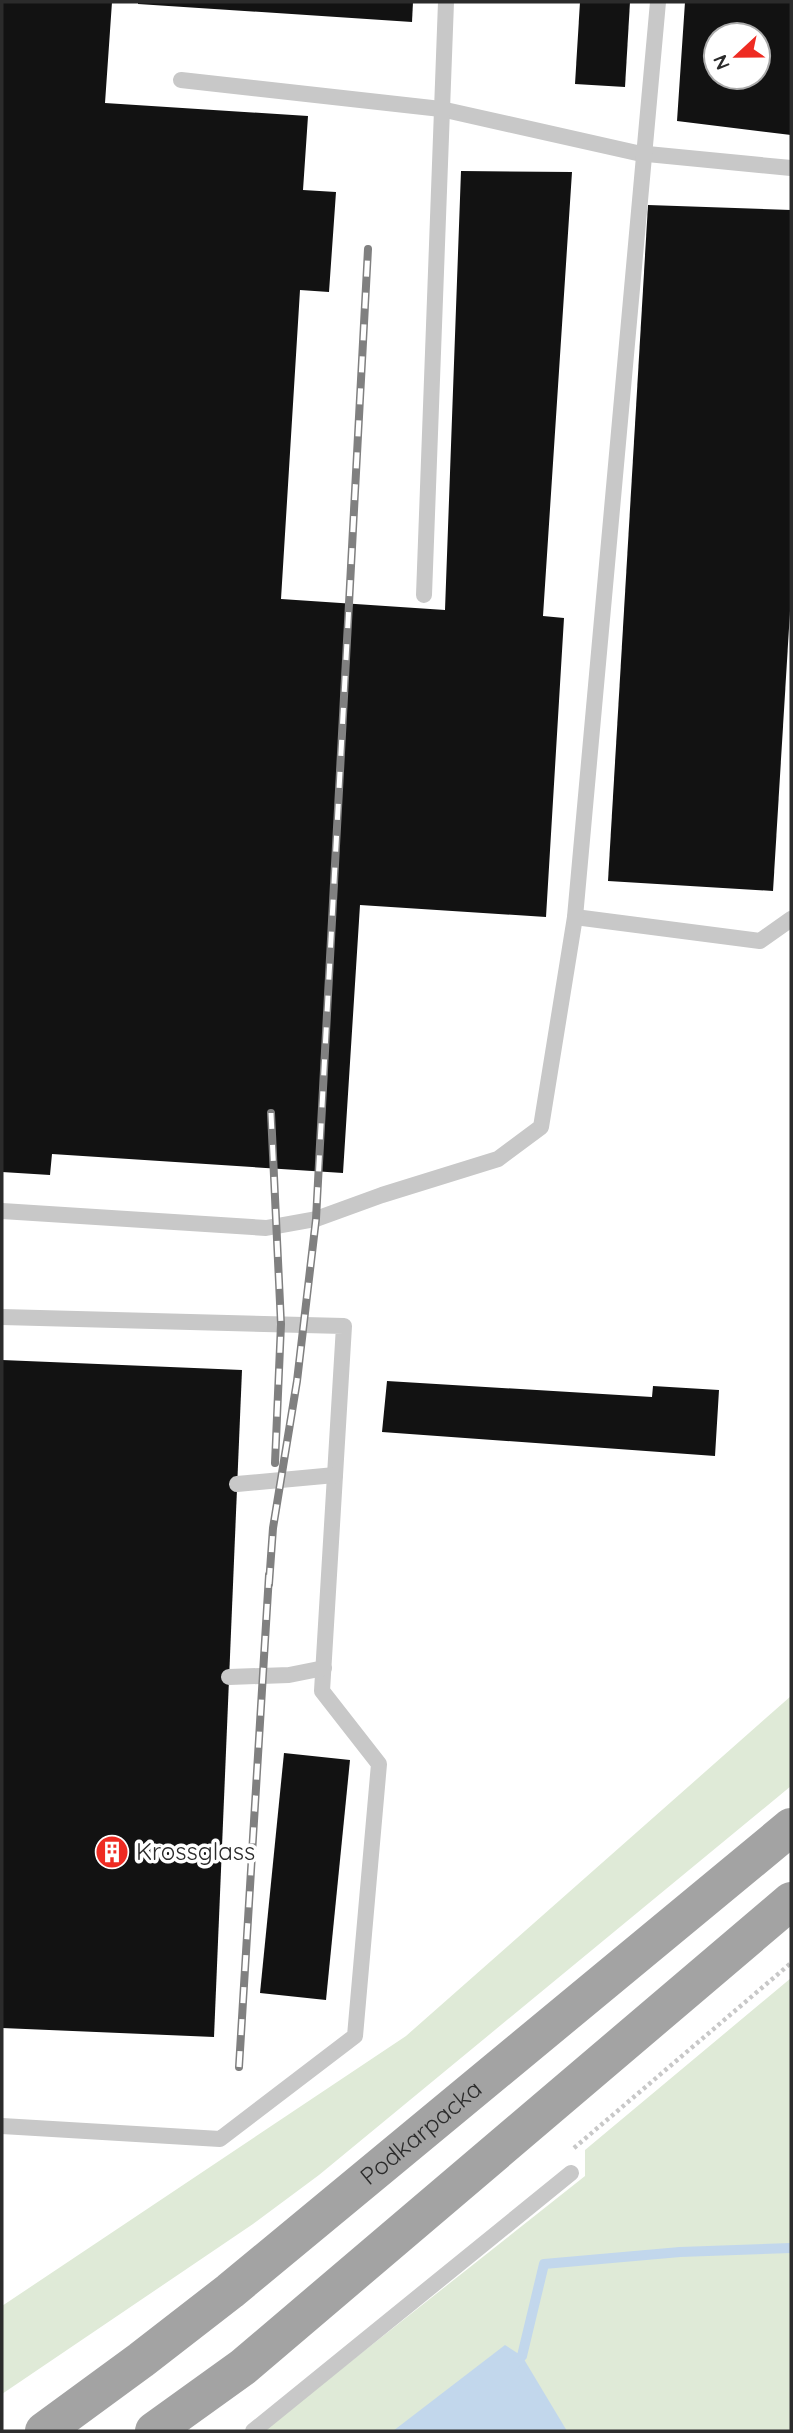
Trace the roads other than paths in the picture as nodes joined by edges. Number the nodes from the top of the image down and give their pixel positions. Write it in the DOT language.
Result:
graph roads {
  1 [pos="446,2"];
  2 [pos="658,2"];
  3 [pos="181,80"];
  4 [pos="441,109"];
  5 [pos="644,153"];
  6 [pos="791,168"];
  7 [pos="424,595"];
  8 [pos="575,917"];
  9 [pos="791,919"];
  10 [pos="2,1211"];
  11 [pos="2,1317"];
  12 [pos="335,1475"];
  13 [pos="237,1485"];
  14 [pos="324,1668"];
  15 [pos="229,1677"];
  16 [pos="791,1827"];
  17 [pos="791,1901"];
  18 [pos="2,2126"];
  19 [pos="571,2174"];
  20 [pos="44,2431"];
  21 [pos="154,2431"];
  22 [pos="253,2431"];
  1 -- 4 [label="lane"];
  2 -- 5 [label="lane"];
  3 -- 4 [label="lane"];
  4 -- 5 [label="lane"];
  4 -- 7 [label="lane"];
  5 -- 6 [label="lane"];
  5 -- 8 [label="lane"];
  8 -- 9 [label="lane"];
  8 -- 10 [label="lane"];
  11 -- 12 [label="lane"];
  12 -- 13 [label="lane"];
  12 -- 14 [label="lane"];
  14 -- 15 [label="lane"];
  14 -- 18 [label="lane"];
  16 -- 20 [label="main road, Podkarpacka"];
  17 -- 21 [label="main road"];
  19 -- 22 [label="lane"];
}
